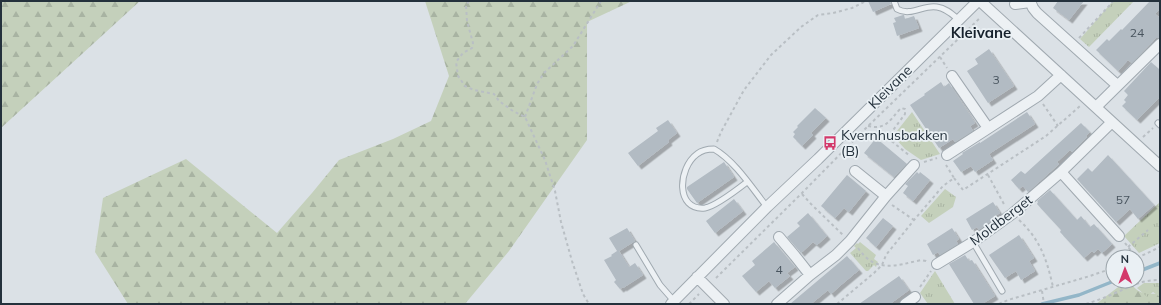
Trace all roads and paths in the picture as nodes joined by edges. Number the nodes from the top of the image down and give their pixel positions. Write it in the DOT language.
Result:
graph roads {
  1 [pos="469,1"];
  2 [pos="601,1"];
  3 [pos="866,1"];
  4 [pos="894,1"];
  5 [pos="979,1"];
  6 [pos="1112,1"];
  7 [pos="1030,2"];
  8 [pos="1015,4"];
  9 [pos="981,17"];
  10 [pos="959,20"];
  11 [pos="1160,44"];
  12 [pos="1073,45"];
  13 [pos="1061,75"];
  14 [pos="952,76"];
  15 [pos="1117,85"];
  16 [pos="1038,96"];
  17 [pos="1082,104"];
  18 [pos="1096,107"];
  19 [pos="525,117"];
  20 [pos="1112,122"];
  21 [pos="1159,124"];
  22 [pos="1058,126"];
  23 [pos="988,128"];
  24 [pos="1142,138"];
  25 [pos="714,149"];
  26 [pos="947,155"];
  27 [pos="914,165"];
  28 [pos="1160,166"];
  29 [pos="855,171"];
  30 [pos="1062,172"];
  31 [pos="988,175"];
  32 [pos="954,178"];
  33 [pos="747,182"];
  34 [pos="801,194"];
  35 [pos="885,197"];
  36 [pos="767,207"];
  37 [pos="1012,214"];
  38 [pos="914,220"];
  39 [pos="1148,230"];
  40 [pos="1119,236"];
  41 [pos="779,237"];
  42 [pos="850,241"];
  43 [pos="973,242"];
  44 [pos="636,245"];
  45 [pos="1160,246"];
  46 [pos="1128,247"];
  47 [pos="1145,253"];
  48 [pos="937,264"];
  49 [pos="1105,271"];
  50 [pos="810,275"];
  51 [pos="697,277"];
  52 [pos="716,278"];
  53 [pos="1160,280"];
  54 [pos="1053,287"];
  55 [pos="1042,290"];
  56 [pos="1002,291"];
  57 [pos="699,294"];
  58 [pos="917,294"];
  59 [pos="672,302"];
  60 [pos="589,304"];
  61 [pos="689,304"];
  62 [pos="724,304"];
  63 [pos="777,304"];
  64 [pos="906,304"];
  65 [pos="999,304"];
  66 [pos="1044,304"];
  67 [pos="1086,304"];
  1 -- 19 [label="path"];
  2 -- 19 [label="path"];
  3 -- 25 [label="path"];
  4 -- 10 [label="lane"];
  5 -- 10 [label="street, Kleivane"];
  5 -- 13 [label="street"];
  6 -- 12 [label="path"];
  7 -- 8 [label="street"];
  7 -- 12 [label="street"];
  9 -- 34 [label="path"];
  10 -- 36 [label="street, Kleivane"];
  11 -- 15 [label="street"];
  12 -- 15 [label="street"];
  13 -- 16 [label="street"];
  13 -- 18 [label="street"];
  14 -- 23 [label="street"];
  15 -- 18 [label="street"];
  16 -- 22 [label="path"];
  16 -- 23 [label="street"];
  17 -- 22 [label="path"];
  18 -- 20 [label="street"];
  19 -- 60 [label="path"];
  20 -- 28 [label="street"];
  20 -- 30 [label="street, Moldberget"];
  21 -- 24 [label="path"];
  22 -- 31 [label="path"];
  23 -- 26 [label="street"];
  25 -- 33 [label="lane"];
  25 -- 33 [label="lane"];
  27 -- 35 [label="street"];
  29 -- 35 [label="street"];
  30 -- 37 [label="street, Moldberget"];
  30 -- 40 [label="street"];
  31 -- 32 [label="path"];
  31 -- 37 [label="path"];
  33 -- 36 [label="lane"];
  34 -- 42 [label="path"];
  34 -- 52 [label="path"];
  35 -- 38 [label="path"];
  35 -- 42 [label="street"];
  36 -- 51 [label="street, Kleivane"];
  37 -- 43 [label="street, Moldberget"];
  37 -- 54 [label="path"];
  39 -- 46 [label="path"];
  40 -- 46 [label="path"];
  41 -- 50 [label="street"];
  42 -- 50 [label="street"];
  42 -- 58 [label="path"];
  43 -- 48 [label="street, Moldberget"];
  43 -- 56 [label="lane"];
  44 -- 59 [label="lane"];
  45 -- 47 [label="path"];
  49 -- 54 [label="path"];
  50 -- 63 [label="street"];
  51 -- 59 [label="street, Kleivane"];
  51 -- 62 [label="street"];
  53 -- 67 [label="path"];
  54 -- 55 [label="path"];
  55 -- 65 [label="path"];
  55 -- 66 [label="path"];
  57 -- 61 [label="path"];
  58 -- 64 [label="street"];
}
